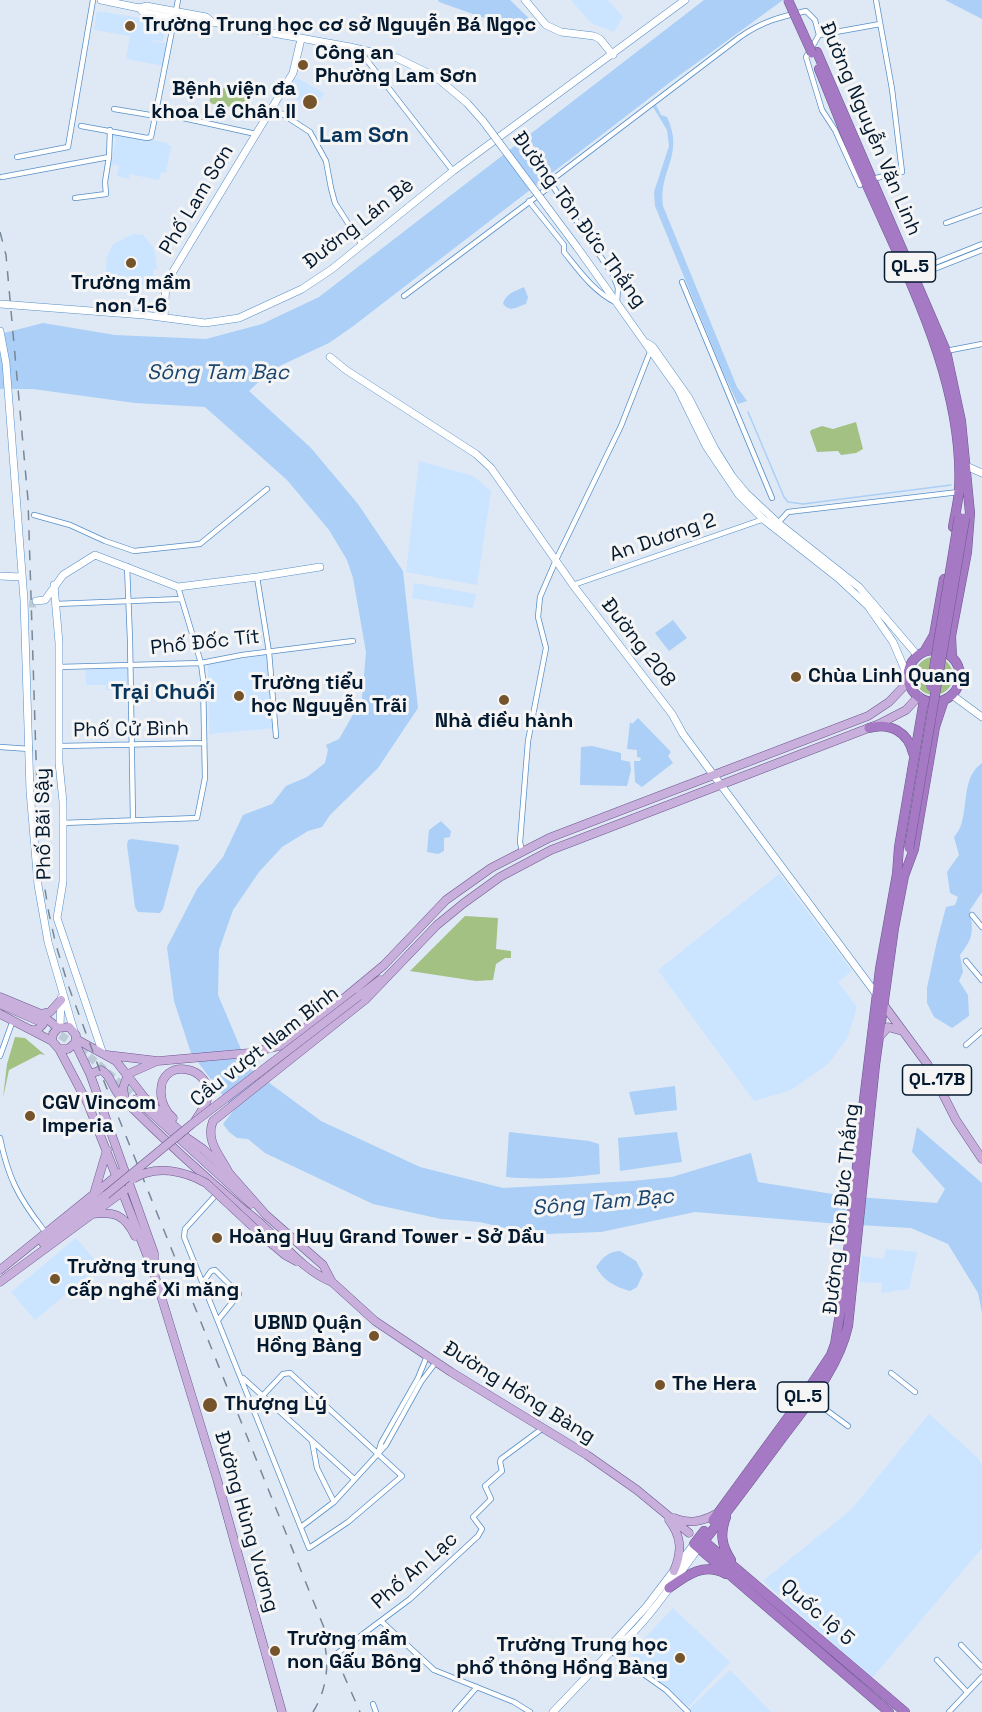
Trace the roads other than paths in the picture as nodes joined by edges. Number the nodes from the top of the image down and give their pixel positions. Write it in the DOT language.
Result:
graph roads {
  1 [pos="93,0"];
  2 [pos="101,0"];
  3 [pos="178,0"];
  4 [pos="525,0"];
  5 [pos="788,0"];
  6 [pos="795,0"];
  7 [pos="876,0"];
  8 [pos="682,1"];
  9 [pos="175,15"];
  10 [pos="880,24"];
  11 [pos="819,35"];
  12 [pos="301,39"];
  13 [pos="358,49"];
  14 [pos="815,53"];
  15 [pos="613,55"];
  16 [pos="273,108"];
  17 [pos="114,109"];
  18 [pos="156,114"];
  19 [pos="81,126"];
  20 [pos="110,130"];
  21 [pos="256,134"];
  22 [pos="17,157"];
  23 [pos="109,157"];
  24 [pos="453,171"];
  25 [pos="2,177"];
  26 [pos="873,179"];
  27 [pos="552,185"];
  28 [pos="860,185"];
  29 [pos="75,198"];
  30 [pos="529,201"];
  31 [pos="982,210"];
  32 [pos="946,223"];
  33 [pos="982,244"];
  34 [pos="362,245"];
  35 [pos="982,250"];
  36 [pos="911,276"];
  37 [pos="682,282"];
  38 [pos="404,296"];
  39 [pos="617,303"];
  40 [pos="0,304"];
  41 [pos="164,317"];
  42 [pos="0,331"];
  43 [pos="645,341"];
  44 [pos="982,344"];
  45 [pos="946,351"];
  46 [pos="650,352"];
  47 [pos="330,357"];
  48 [pos="966,466"];
  49 [pos="982,473"];
  50 [pos="267,489"];
  51 [pos="963,492"];
  52 [pos="772,498"];
  53 [pos="34,515"];
  54 [pos="763,519"];
  55 [pos="778,523"];
  56 [pos="556,560"];
  57 [pos="127,566"];
  58 [pos="320,567"];
  59 [pos="0,576"];
  60 [pos="21,577"];
  61 [pos="257,578"];
  62 [pos="54,585"];
  63 [pos="573,585"];
  64 [pos="178,587"];
  65 [pos="181,599"];
  66 [pos="29,602"];
  67 [pos="128,602"];
  68 [pos="56,604"];
  69 [pos="353,641"];
  70 [pos="269,652"];
  71 [pos="921,654"];
  72 [pos="952,657"];
  73 [pos="201,663"];
  74 [pos="130,665"];
  75 [pos="59,667"];
  76 [pos="909,679"];
  77 [pos="948,697"];
  78 [pos="921,698"];
  79 [pos="982,717"];
  80 [pos="844,724"];
  81 [pos="869,728"];
  82 [pos="849,735"];
  83 [pos="276,736"];
  84 [pos="203,743"];
  85 [pos="131,744"];
  86 [pos="60,746"];
  87 [pos="0,747"];
  88 [pos="30,749"];
  89 [pos="913,758"];
  90 [pos="714,775"];
  91 [pos="722,785"];
  92 [pos="133,820"];
  93 [pos="62,823"];
  94 [pos="522,851"];
  95 [pos="901,875"];
  96 [pos="456,893"];
  97 [pos="464,903"];
  98 [pos="972,915"];
  99 [pos="982,927"];
  100 [pos="966,961"];
  101 [pos="384,965"];
  102 [pos="391,972"];
  103 [pos="982,980"];
  104 [pos="61,986"];
  105 [pos="877,995"];
  106 [pos="359,996"];
  107 [pos="0,997"];
  108 [pos="61,1000"];
  109 [pos="0,1006"];
  110 [pos="884,1006"];
  111 [pos="0,1014"];
  112 [pos="13,1020"];
  113 [pos="36,1022"];
  114 [pos="59,1027"];
  115 [pos="902,1031"];
  116 [pos="982,1031"];
  117 [pos="75,1038"];
  118 [pos="879,1038"];
  119 [pos="52,1041"];
  120 [pos="966,1045"];
  121 [pos="283,1046"];
  122 [pos="58,1049"];
  123 [pos="105,1055"];
  124 [pos="0,1056"];
  125 [pos="292,1057"];
  126 [pos="158,1061"];
  127 [pos="90,1074"];
  128 [pos="128,1074"];
  129 [pos="135,1100"];
  130 [pos="192,1124"];
  131 [pos="0,1138"];
  132 [pos="116,1147"];
  133 [pos="203,1149"];
  134 [pos="107,1150"];
  135 [pos="982,1159"];
  136 [pos="124,1170"];
  137 [pos="228,1173"];
  138 [pos="116,1176"];
  139 [pos="126,1189"];
  140 [pos="106,1195"];
  141 [pos="93,1197"];
  142 [pos="214,1197"];
  143 [pos="858,1197"];
  144 [pos="90,1214"];
  145 [pos="267,1215"];
  146 [pos="854,1226"];
  147 [pos="43,1229"];
  148 [pos="145,1250"];
  149 [pos="303,1264"];
  150 [pos="154,1273"];
  151 [pos="1,1275"];
  152 [pos="203,1282"];
  153 [pos="332,1282"];
  154 [pos="218,1320"];
  155 [pos="427,1356"];
  156 [pos="436,1362"];
  157 [pos="891,1373"];
  158 [pos="241,1376"];
  159 [pos="915,1392"];
  160 [pos="263,1396"];
  161 [pos="810,1398"];
  162 [pos="252,1407"];
  163 [pos="848,1426"];
  164 [pos="544,1427"];
  165 [pos="312,1441"];
  166 [pos="378,1453"];
  167 [pos="354,1479"];
  168 [pos="334,1502"];
  169 [pos="728,1509"];
  170 [pos="663,1512"];
  171 [pos="718,1513"];
  172 [pos="301,1527"];
  173 [pos="699,1543"];
  174 [pos="674,1571"];
  175 [pos="669,1588"];
  176 [pos="758,1592"];
  177 [pos="381,1621"];
  178 [pos="961,1645"];
  179 [pos="611,1651"];
  180 [pos="334,1655"];
  181 [pos="938,1660"];
  182 [pos="982,1667"];
  183 [pos="982,1677"];
  184 [pos="477,1687"];
  185 [pos="967,1692"];
  186 [pos="373,1704"];
  187 [pos="282,1712"];
  188 [pos="376,1712"];
  189 [pos="455,1712"];
  190 [pos="530,1712"];
  191 [pos="553,1712"];
  192 [pos="688,1712"];
  193 [pos="889,1712"];
  194 [pos="905,1712"];
  195 [pos="949,1712"];
  1 -- 22 [label="street"];
  2 -- 9 [label="main road, Đường Tôn Đức Thắng"];
  3 -- 9 [label="street"];
  4 -- 15 [label="main road"];
  5 -- 14 [label="highway, Đường Nguyễn Văn Linh / QL.5, bridge"];
  6 -- 14 [label="highway, Đường Nguyễn Văn Linh / QL.5"];
  7 -- 10 [label="street"];
  8 -- 15 [label="main road, Đường Lán Bè"];
  9 -- 12 [label="main road, Đường Tôn Đức Thắng"];
  9 -- 18 [label="street"];
  10 -- 11 [label="street"];
  10 -- 26 [label="street"];
  11 -- 27 [label="street"];
  11 -- 28 [label="street"];
  12 -- 13 [label="main road, Đường Tôn Đức Thắng"];
  12 -- 16 [label="main road, Phố Lam Sơn"];
  13 -- 24 [label="street"];
  13 -- 39 [label="main road, Đường Tôn Đức Thắng, bridge"];
  14 -- 26 [label="highway, Đường Nguyễn Văn Linh / QL.5"];
  14 -- 36 [label="highway, Đường Nguyễn Văn Linh / QL.5"];
  15 -- 24 [label="main road, Đường Lán Bè"];
  16 -- 21 [label="main road, Phố Lam Sơn"];
  16 -- 34 [label="street"];
  17 -- 18 [label="street"];
  18 -- 20 [label="street"];
  18 -- 21 [label="street"];
  19 -- 20 [label="street"];
  20 -- 23 [label="street"];
  21 -- 41 [label="main road, Phố Lam Sơn"];
  23 -- 25 [label="street"];
  23 -- 29 [label="street"];
  24 -- 34 [label="main road, Đường Lán Bè"];
  26 -- 36 [label="highway, Đường Nguyễn Văn Linh / QL.5"];
  27 -- 30 [label="street"];
  27 -- 39 [label="street"];
  30 -- 38 [label="street"];
  30 -- 39 [label="street"];
  31 -- 32 [label="street"];
  33 -- 36 [label="street"];
  34 -- 41 [label="main road, Đường Lán Bè"];
  35 -- 36 [label="street"];
  36 -- 45 [label="highway, Đường Nguyễn Văn Linh / QL.5"];
  36 -- 51 [label="highway, Đường Nguyễn Văn Linh / QL.5"];
  37 -- 52 [label="street"];
  39 -- 43 [label="main road, Đường Tôn Đức Thắng"];
  40 -- 41 [label="main road, Đường Lán Bè"];
  42 -- 60 [label="main road, Đường Hùng Vương"];
  43 -- 46 [label="main road, Đường Tôn Đức Thắng"];
  43 -- 55 [label="main road, Đường Tôn Đức Thắng"];
  44 -- 45 [label="street"];
  45 -- 48 [label="highway, Đường Nguyễn Văn Linh / QL.5"];
  46 -- 54 [label="main road, Đường Tôn Đức Thắng"];
  46 -- 56 [label="street"];
  47 -- 56 [label="main road, Đường 208"];
  48 -- 49 [label="main road"];
  48 -- 51 [label="highway, Đường Nguyễn Văn Linh / QL.5"];
  50 -- 53 [label="street"];
  51 -- 55 [label="street"];
  51 -- 71 [label="highway, Đường Nguyễn Văn Linh / QL.5"];
  51 -- 72 [label="highway, Đường Nguyễn Văn Linh / QL.5"];
  51 -- 95 [label="highway, bridge"];
  54 -- 55 [label="street"];
  54 -- 63 [label="street, An Dương 2"];
  54 -- 76 [label="main road, Đường Tôn Đức Thắng"];
  55 -- 71 [label="main road, Đường Tôn Đức Thắng"];
  56 -- 63 [label="main road, Đường 208"];
  56 -- 94 [label="street"];
  57 -- 62 [label="main road"];
  57 -- 64 [label="main road"];
  57 -- 67 [label="street"];
  58 -- 61 [label="main road"];
  59 -- 60 [label="main road"];
  60 -- 66 [label="main road, Đường Hùng Vương"];
  61 -- 64 [label="main road"];
  61 -- 70 [label="street"];
  62 -- 66 [label="main road"];
  62 -- 68 [label="main road, Phố Bãi Sậy"];
  63 -- 90 [label="main road, Đường 208"];
  64 -- 65 [label="street"];
  65 -- 67 [label="street"];
  65 -- 73 [label="street"];
  66 -- 68 [label="main road"];
  66 -- 88 [label="main road, Đường Hùng Vương"];
  67 -- 68 [label="street"];
  67 -- 74 [label="street"];
  68 -- 75 [label="main road, Phố Bãi Sậy"];
  69 -- 70 [label="street, Phố Đốc Tít"];
  70 -- 73 [label="street, Phố Đốc Tít"];
  70 -- 83 [label="street"];
  71 -- 72 [label="highway"];
  71 -- 76 [label="highway"];
  72 -- 77 [label="highway"];
  73 -- 74 [label="street, Phố Đốc Tít"];
  73 -- 84 [label="street"];
  74 -- 75 [label="street, Phố Đốc Tít"];
  74 -- 85 [label="street"];
  75 -- 86 [label="main road, Phố Bãi Sậy"];
  76 -- 78 [label="highway"];
  76 -- 80 [label="main road"];
  77 -- 78 [label="highway"];
  77 -- 79 [label="main road"];
  77 -- 95 [label="highway, Đường Tôn Đức Thắng"];
  78 -- 81 [label="main road"];
  78 -- 89 [label="highway, Đường Tôn Đức Thắng"];
  80 -- 82 [label="main road"];
  80 -- 90 [label="main road"];
  81 -- 82 [label="main road"];
  81 -- 89 [label="highway"];
  82 -- 91 [label="main road"];
  84 -- 85 [label="street, Phố Cử Bình"];
  84 -- 92 [label="street"];
  85 -- 86 [label="street, Phố Cử Bình"];
  85 -- 92 [label="street"];
  86 -- 93 [label="main road, Phố Bãi Sậy"];
  87 -- 88 [label="street"];
  88 -- 104 [label="main road, Đường Hùng Vương"];
  89 -- 95 [label="highway, Đường Tôn Đức Thắng"];
  90 -- 91 [label="main road, Đường 208"];
  90 -- 94 [label="main road"];
  91 -- 97 [label="main road"];
  91 -- 105 [label="main road, Đường 208"];
  92 -- 93 [label="street"];
  93 -- 123 [label="main road, Phố Bãi Sậy"];
  94 -- 96 [label="main road"];
  95 -- 105 [label="highway, Đường Tôn Đức Thắng / QL.5"];
  95 -- 110 [label="highway, Đường Tôn Đức Thắng / QL.5"];
  96 -- 97 [label="main road"];
  96 -- 101 [label="main road"];
  97 -- 102 [label="main road"];
  98 -- 99 [label="street"];
  100 -- 103 [label="street"];
  101 -- 106 [label="main road, Cầu vượt Nam Bính"];
  101 -- 121 [label="main road"];
  102 -- 106 [label="main road, Cầu vượt Nam Bính"];
  102 -- 125 [label="main road"];
  104 -- 108 [label="main road, Đường Hùng Vương"];
  104 -- 117 [label="main road, Đường Hùng Vương"];
  105 -- 110 [label="main road"];
  105 -- 143 [label="highway, Đường Tôn Đức Thắng / QL.5"];
  106 -- 130 [label="main road, Cầu vượt Nam Bính, bridge"];
  107 -- 113 [label="main road"];
  108 -- 113 [label="main road"];
  108 -- 114 [label="main road, Đường Hùng Vương"];
  109 -- 113 [label="main road"];
  110 -- 115 [label="main road, QL.17B"];
  110 -- 118 [label="highway, Đường Tôn Đức Thắng / QL.5"];
  111 -- 112 [label="main road"];
  112 -- 113 [label="main road"];
  112 -- 124 [label="street"];
  113 -- 114 [label="main road"];
  113 -- 119 [label="main road"];
  114 -- 117 [label="main road"];
  114 -- 119 [label="main road"];
  115 -- 118 [label="main road"];
  115 -- 135 [label="main road, QL.17B"];
  116 -- 120 [label="street"];
  117 -- 122 [label="main road"];
  117 -- 123 [label="main road, Đường Hồng Bàng"];
  117 -- 127 [label="main road, Đường Hùng Vương"];
  118 -- 143 [label="highway, Đường Tôn Đức Thắng / QL.5"];
  119 -- 122 [label="main road"];
  121 -- 125 [label="main road"];
  121 -- 126 [label="main road"];
  122 -- 134 [label="main road, Đường Hùng Vương"];
  123 -- 126 [label="main road"];
  123 -- 128 [label="main road, Đường Hồng Bàng"];
  125 -- 137 [label="main road"];
  126 -- 128 [label="main road"];
  127 -- 129 [label="main road"];
  127 -- 132 [label="main road, Đường Hùng Vương"];
  128 -- 129 [label="main road, Đường Hồng Bàng"];
  128 -- 129 [label="main road"];
  129 -- 133 [label="main road, Đường Hồng Bàng"];
  129 -- 145 [label="main road"];
  129 -- 149 [label="main road, Đường Hồng Bàng"];
  130 -- 133 [label="main road, Cầu vượt Nam Bính"];
  130 -- 140 [label="main road, Cầu vượt Nam Bính, bridge"];
  131 -- 147 [label="street"];
  132 -- 134 [label="main road"];
  132 -- 136 [label="main road, Đường Hùng Vương"];
  133 -- 137 [label="main road, Đường Hồng Bàng"];
  134 -- 138 [label="main road, Đường Hùng Vương"];
  134 -- 141 [label="main road"];
  136 -- 138 [label="main road"];
  136 -- 139 [label="main road, Đường Hùng Vương"];
  137 -- 145 [label="main road, Đường Hồng Bàng"];
  138 -- 139 [label="main road, Đường Hùng Vương"];
  138 -- 141 [label="main road"];
  139 -- 144 [label="main road"];
  139 -- 148 [label="main road, Đường Hùng Vương"];
  139 -- 150 [label="main road, Đường Hùng Vương"];
  140 -- 149 [label="main road, bridge"];
  140 -- 151 [label="main road, Cầu vượt Nam Bính"];
  141 -- 151 [label="main road"];
  142 -- 152 [label="street"];
  143 -- 146 [label="highway, Đường Tôn Đức Thắng / QL.5"];
  144 -- 148 [label="main road"];
  144 -- 151 [label="main road"];
  145 -- 153 [label="main road, Đường Hồng Bàng"];
  146 -- 161 [label="highway, Đường Tôn Đức Thắng / QL.5"];
  146 -- 171 [label="highway, Đường Tôn Đức Thắng / QL.5"];
  148 -- 150 [label="main road, Đường Hùng Vương"];
  149 -- 153 [label="main road, Đường Hồng Bàng"];
  150 -- 187 [label="main road, Đường Hùng Vương"];
  152 -- 154 [label="street"];
  152 -- 154 [label="street"];
  153 -- 155 [label="main road, Đường Hồng Bàng"];
  154 -- 158 [label="street"];
  155 -- 156 [label="main road, Đường Hồng Bàng"];
  155 -- 166 [label="street"];
  156 -- 164 [label="main road, Đường Hồng Bàng"];
  156 -- 166 [label="street"];
  157 -- 159 [label="street"];
  158 -- 160 [label="street"];
  158 -- 162 [label="street"];
  160 -- 162 [label="street"];
  160 -- 165 [label="street"];
  160 -- 166 [label="street"];
  161 -- 163 [label="street"];
  161 -- 169 [label="highway, Đường Tôn Đức Thắng / QL.5"];
  162 -- 172 [label="street"];
  164 -- 170 [label="main road, Đường Hồng Bàng"];
  164 -- 177 [label="street, Phố An Lạc"];
  165 -- 167 [label="street"];
  165 -- 168 [label="street"];
  166 -- 167 [label="street"];
  166 -- 172 [label="street"];
  167 -- 168 [label="street"];
  168 -- 172 [label="street"];
  169 -- 173 [label="highway, Đường Tôn Đức Thắng / QL.5"];
  169 -- 176 [label="highway"];
  170 -- 171 [label="main road"];
  170 -- 173 [label="main road, Đường Hồng Bàng"];
  170 -- 174 [label="main road"];
  171 -- 173 [label="highway, Đường Tôn Đức Thắng / QL.5"];
  173 -- 174 [label="main road, Đường Tôn Đức Thắng"];
  173 -- 175 [label="main road, Đường Tôn Đức Thắng"];
  173 -- 176 [label="highway, Quốc lộ 5"];
  174 -- 179 [label="main road, Đường Tôn Đức Thắng"];
  175 -- 176 [label="highway"];
  175 -- 179 [label="main road, Đường Tôn Đức Thắng"];
  176 -- 193 [label="highway, Quốc lộ 5"];
  176 -- 194 [label="highway, Quốc lộ 5"];
  177 -- 180 [label="street, Phố An Lạc"];
  177 -- 184 [label="street"];
  178 -- 182 [label="street"];
  179 -- 191 [label="main road, Đường Tôn Đức Thắng"];
  179 -- 192 [label="street"];
  181 -- 185 [label="street"];
  183 -- 185 [label="street"];
  184 -- 189 [label="street"];
  184 -- 190 [label="street"];
  185 -- 195 [label="street"];
  186 -- 188 [label="street"];
}
